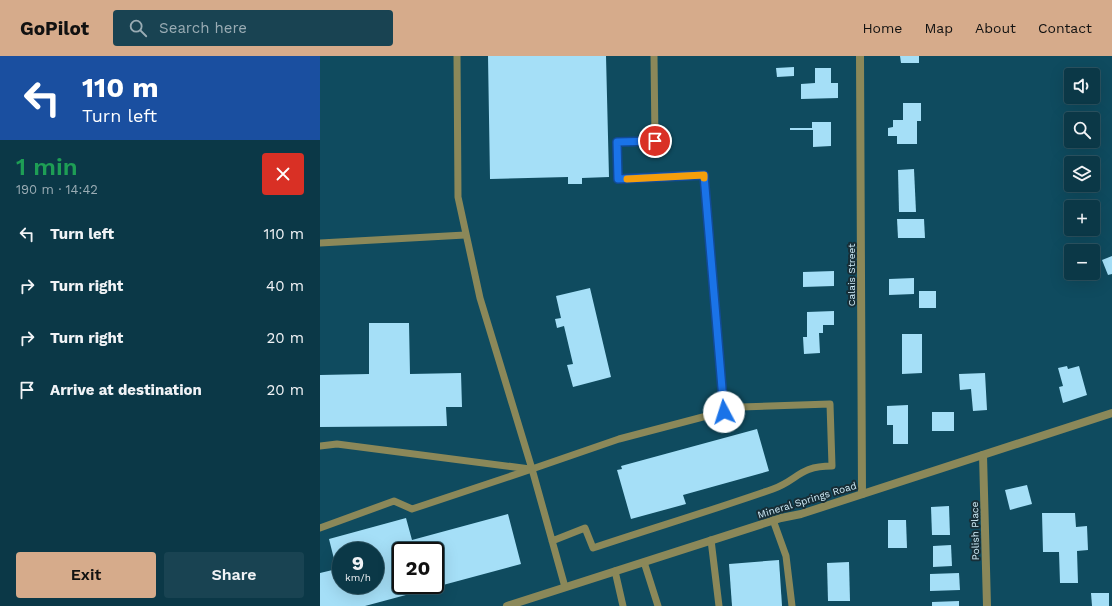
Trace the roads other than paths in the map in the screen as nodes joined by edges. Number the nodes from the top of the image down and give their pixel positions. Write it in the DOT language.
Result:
graph roads {
  1 [pos="458,56"];
  2 [pos="654,56"];
  3 [pos="860,56"];
  4 [pos="465,236"];
  5 [pos="320,243"];
  6 [pos="724,412"];
  7 [pos="1112,413"];
  8 [pos="320,446"];
  9 [pos="983,455"];
  10 [pos="532,470"];
  11 [pos="862,494"];
  12 [pos="774,520"];
  13 [pos="320,528"];
  14 [pos="711,540"];
  15 [pos="552,541"];
  16 [pos="644,562"];
  17 [pos="615,571"];
  18 [pos="565,587"];
  19 [pos="507,606"];
  20 [pos="623,606"];
  21 [pos="658,606"];
  22 [pos="719,606"];
  23 [pos="792,606"];
  24 [pos="987,606"];
  1 -- 4 [label="lane"];
  2 -- 6 [label="lane"];
  3 -- 11 [label="street, Calais Street"];
  4 -- 5 [label="lane"];
  4 -- 10 [label="lane"];
  6 -- 10 [label="lane"];
  6 -- 15 [label="lane"];
  7 -- 9 [label="street, Mineral Springs Road"];
  8 -- 10 [label="lane"];
  9 -- 11 [label="street, Mineral Springs Road"];
  9 -- 24 [label="street, Polish Place"];
  10 -- 13 [label="lane"];
  10 -- 15 [label="lane"];
  11 -- 12 [label="street, Mineral Springs Road"];
  12 -- 14 [label="street, Mineral Springs Road"];
  12 -- 23 [label="lane"];
  14 -- 16 [label="street, Mineral Springs Road"];
  14 -- 22 [label="lane"];
  15 -- 18 [label="lane"];
  16 -- 17 [label="street, Mineral Springs Road"];
  16 -- 21 [label="lane"];
  17 -- 18 [label="street, Mineral Springs Road"];
  17 -- 20 [label="lane"];
  18 -- 19 [label="street, Mineral Springs Road"];
}
